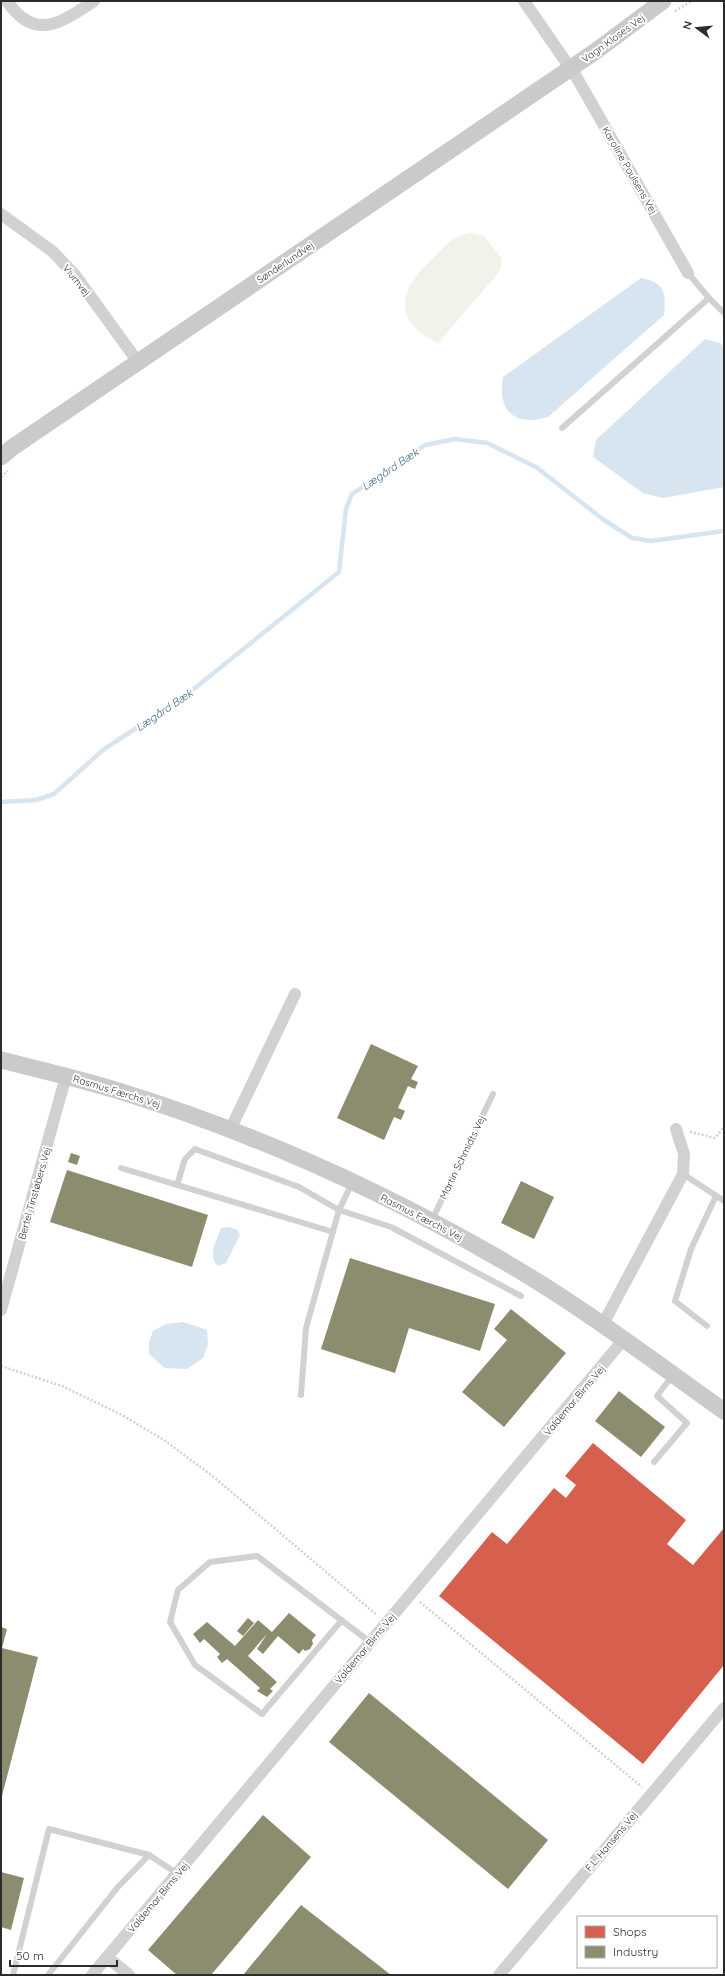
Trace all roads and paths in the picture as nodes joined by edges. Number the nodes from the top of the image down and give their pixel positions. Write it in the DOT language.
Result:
graph roads {
  1 [pos="7,1"];
  2 [pos="94,1"];
  3 [pos="524,1"];
  4 [pos="663,1"];
  5 [pos="571,68"];
  6 [pos="1,214"];
  7 [pos="688,273"];
  8 [pos="709,298"];
  9 [pos="724,313"];
  10 [pos="138,362"];
  11 [pos="562,428"];
  12 [pos="1,457"];
  13 [pos="295,994"];
  14 [pos="1,1060"];
  15 [pos="66,1076"];
  16 [pos="493,1094"];
  17 [pos="724,1127"];
  18 [pos="676,1129"];
  19 [pos="230,1130"];
  20 [pos="121,1168"];
  21 [pos="683,1174"];
  22 [pos="352,1183"];
  23 [pos="177,1185"];
  24 [pos="716,1196"];
  25 [pos="724,1201"];
  26 [pos="339,1210"];
  27 [pos="432,1221"];
  28 [pos="333,1232"];
  29 [pos="521,1296"];
  30 [pos="1,1310"];
  31 [pos="603,1324"];
  32 [pos="707,1326"];
  33 [pos="624,1340"];
  34 [pos="1,1366"];
  35 [pos="673,1375"];
  36 [pos="301,1395"];
  37 [pos="724,1411"];
  38 [pos="654,1462"];
  39 [pos="410,1594"];
  40 [pos="342,1620"];
  41 [pos="386,1623"];
  42 [pos="370,1642"];
  43 [pos="724,1708"];
  44 [pos="651,1794"];
  45 [pos="149,1855"];
  46 [pos="178,1874"];
  47 [pos="107,1957"];
  48 [pos="12,1975"];
  49 [pos="48,1975"];
  50 [pos="92,1975"];
  51 [pos="129,1975"];
  52 [pos="499,1975"];
  1 -- 2 [label="street"];
  3 -- 5 [label="street, Vagn Kloses Vej"];
  4 -- 5 [label="street, Vagn Kloses Vej"];
  5 -- 7 [label="street, Karoline Poulsens Vej"];
  5 -- 10 [label="street, Sønderlundvej"];
  6 -- 10 [label="street, Viumvej"];
  7 -- 8 [label="lane"];
  8 -- 9 [label="lane"];
  8 -- 11 [label="lane"];
  10 -- 12 [label="street, Sønderlundvej"];
  13 -- 19 [label="street"];
  14 -- 15 [label="street, Rasmus Færchs Vej"];
  15 -- 19 [label="street, Rasmus Færchs Vej"];
  15 -- 30 [label="street, Bertel Tinstøbers Vej"];
  16 -- 27 [label="lane, Martin Schmidts Vej"];
  17 -- 18 [label="path"];
  18 -- 21 [label="street"];
  19 -- 22 [label="street, Rasmus Færchs Vej"];
  20 -- 23 [label="lane"];
  21 -- 24 [label="lane"];
  21 -- 31 [label="street"];
  22 -- 26 [label="lane"];
  22 -- 27 [label="street, Rasmus Færchs Vej"];
  23 -- 26 [label="lane"];
  23 -- 28 [label="lane"];
  24 -- 25 [label="lane"];
  24 -- 32 [label="lane"];
  26 -- 28 [label="lane"];
  26 -- 29 [label="lane"];
  27 -- 31 [label="street, Rasmus Færchs Vej"];
  28 -- 36 [label="lane"];
  31 -- 33 [label="street, Rasmus Færchs Vej"];
  33 -- 35 [label="street, Rasmus Færchs Vej"];
  33 -- 39 [label="street, Valdemar Birns Vej"];
  34 -- 41 [label="path"];
  35 -- 37 [label="street, Rasmus Færchs Vej"];
  35 -- 38 [label="lane"];
  39 -- 41 [label="street, Valdemar Birns Vej"];
  39 -- 44 [label="path"];
  40 -- 40 [label="lane"];
  40 -- 42 [label="lane"];
  41 -- 42 [label="street, Valdemar Birns Vej"];
  42 -- 46 [label="street, Valdemar Birns Vej"];
  43 -- 44 [label="street, F.L. Hansens Vej"];
  44 -- 52 [label="street, F.L. Hansens Vej"];
  45 -- 46 [label="lane"];
  45 -- 48 [label="lane"];
  45 -- 49 [label="lane"];
  46 -- 47 [label="street, Valdemar Birns Vej"];
  47 -- 50 [label="street, Valdemar Birns Vej"];
  47 -- 51 [label="street"];
}
